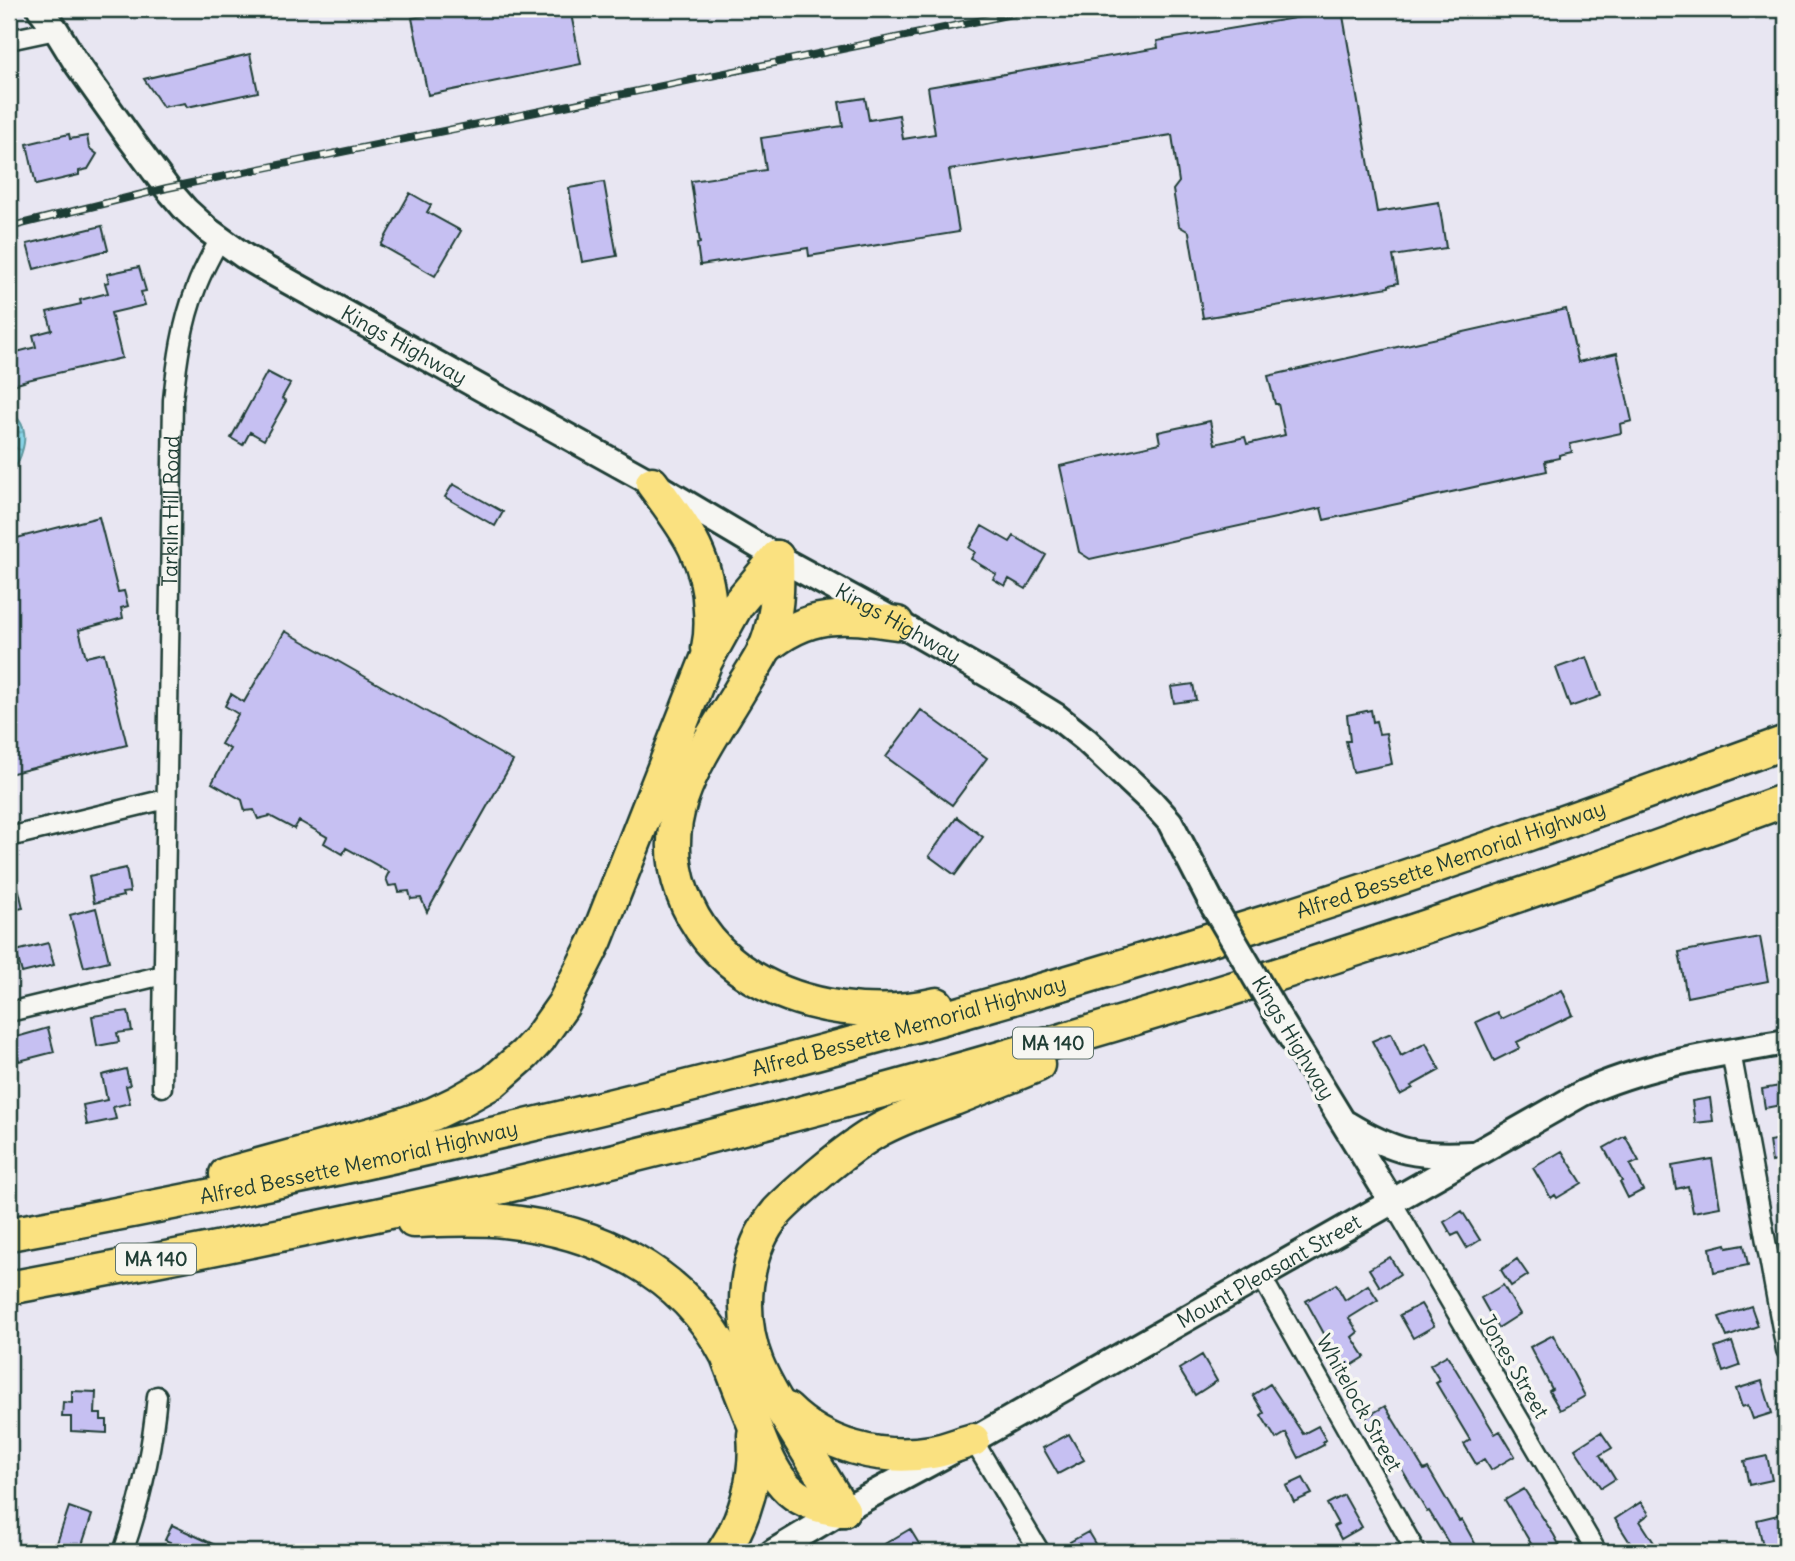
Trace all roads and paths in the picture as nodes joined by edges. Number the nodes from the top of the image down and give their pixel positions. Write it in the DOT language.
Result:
graph roads {
  1 [pos="40,9"];
  2 [pos="57,20"];
  3 [pos="9,40"];
  4 [pos="220,239"];
  5 [pos="652,483"];
  6 [pos="777,557"];
  7 [pos="897,623"];
  8 [pos="764,649"];
  9 [pos="706,662"];
  10 [pos="1786,742"];
  11 [pos="166,799"];
  12 [pos="1786,800"];
  13 [pos="9,836"];
  14 [pos="1125,965"];
  15 [pos="163,975"];
  16 [pos="1188,1003"];
  17 [pos="9,1012"];
  18 [pos="1786,1042"];
  19 [pos="1731,1052"];
  20 [pos="162,1087"];
  21 [pos="1343,1122"];
  22 [pos="1479,1153"];
  23 [pos="1392,1202"];
  24 [pos="103,1217"];
  25 [pos="304,1230"];
  26 [pos="9,1234"];
  27 [pos="1261,1276"];
  28 [pos="9,1289"];
  29 [pos="1786,1350"];
  30 [pos="767,1383"];
  31 [pos="157,1396"];
  32 [pos="752,1420"];
  33 [pos="973,1440"];
  34 [pos="843,1510"];
  35 [pos="123,1552"];
  36 [pos="723,1552"];
  37 [pos="773,1552"];
  38 [pos="1040,1552"];
  39 [pos="1416,1552"];
  40 [pos="1597,1552"];
  1 -- 2 [label="main road"];
  2 -- 3 [label="street"];
  2 -- 4 [label="main road"];
  4 -- 5 [label="main road, Kings Highway"];
  4 -- 11 [label="street, Tarkiln Hill Road"];
  5 -- 6 [label="main road, Kings Highway"];
  5 -- 9 [label="highway"];
  6 -- 7 [label="main road, Kings Highway"];
  6 -- 8 [label="highway"];
  6 -- 9 [label="highway"];
  7 -- 8 [label="highway"];
  7 -- 21 [label="main road, Kings Highway, bridge"];
  8 -- 14 [label="highway"];
  9 -- 24 [label="highway"];
  10 -- 14 [label="highway, Alfred Bessette Memorial Highway / MA 140"];
  11 -- 13 [label="street"];
  11 -- 15 [label="street, Tarkiln Hill Road"];
  12 -- 16 [label="highway, MA 140"];
  14 -- 24 [label="highway, Alfred Bessette Memorial Highway / MA 140"];
  15 -- 17 [label="street"];
  15 -- 20 [label="street, Tarkiln Hill Road"];
  16 -- 25 [label="highway, MA 140"];
  16 -- 30 [label="highway"];
  18 -- 19 [label="main road, Mount Pleasant Street"];
  19 -- 22 [label="main road, Mount Pleasant Street"];
  19 -- 29 [label="street"];
  21 -- 22 [label="main road"];
  21 -- 23 [label="main road, Kings Highway"];
  22 -- 23 [label="main road, Mount Pleasant Street"];
  23 -- 27 [label="main road, Mount Pleasant Street"];
  23 -- 40 [label="street, Jones Street"];
  24 -- 26 [label="highway, Alfred Bessette Memorial Highway / MA 140"];
  25 -- 28 [label="highway, MA 140"];
  25 -- 32 [label="highway"];
  27 -- 33 [label="main road, Mount Pleasant Street"];
  27 -- 39 [label="street, Whitelock Street"];
  30 -- 33 [label="highway"];
  30 -- 34 [label="highway"];
  31 -- 35 [label="street"];
  32 -- 34 [label="highway"];
  32 -- 36 [label="highway"];
  33 -- 34 [label="main road, Mount Pleasant Street"];
  33 -- 38 [label="street"];
  34 -- 37 [label="main road, Mount Pleasant Street"];
}
